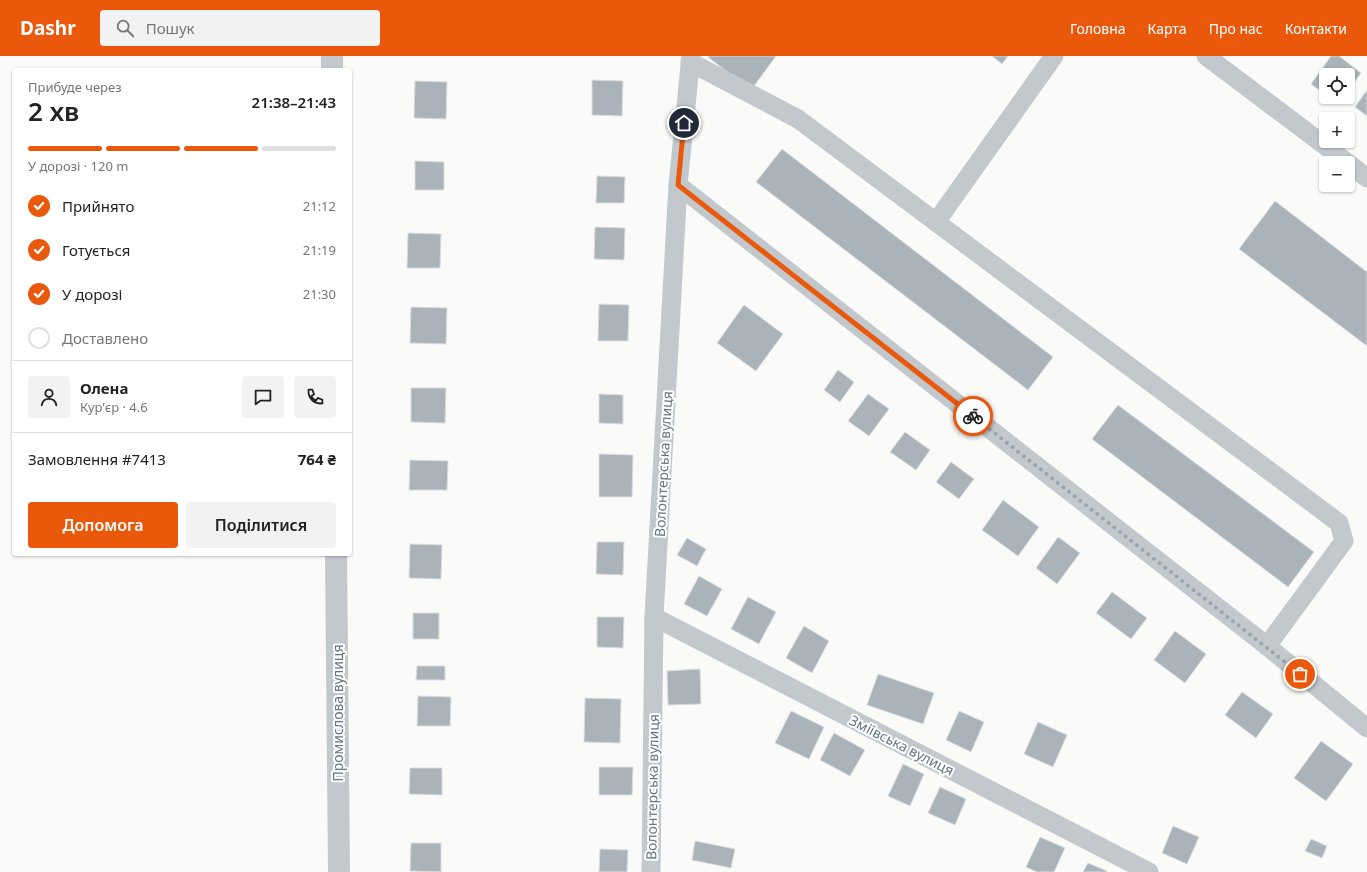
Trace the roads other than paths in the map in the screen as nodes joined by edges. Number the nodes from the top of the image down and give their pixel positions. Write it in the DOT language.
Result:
graph roads {
  1 [pos="332,56"];
  2 [pos="1054,56"];
  3 [pos="1206,56"];
  4 [pos="691,59"];
  5 [pos="332,68"];
  6 [pos="1339,156"];
  7 [pos="1355,169"];
  8 [pos="1367,178"];
  9 [pos="678,185"];
  10 [pos="936,222"];
  11 [pos="336,556"];
  12 [pos="654,617"];
  13 [pos="1267,646"];
  14 [pos="1367,728"];
  15 [pos="339,872"];
  16 [pos="651,872"];
  17 [pos="1149,872"];
  1 -- 5 [label="street"];
  2 -- 10 [label="street"];
  3 -- 6 [label="street"];
  4 -- 9 [label="street, Волонтерська вулиця"];
  4 -- 10 [label="street"];
  7 -- 8 [label="street"];
  9 -- 12 [label="street, Волонтерська вулиця"];
  9 -- 13 [label="street"];
  10 -- 13 [label="street"];
  11 -- 15 [label="street, Промислова вулиця"];
  12 -- 16 [label="street, Волонтерська вулиця"];
  12 -- 17 [label="street, Зміївська вулиця"];
  13 -- 14 [label="street"];
}
